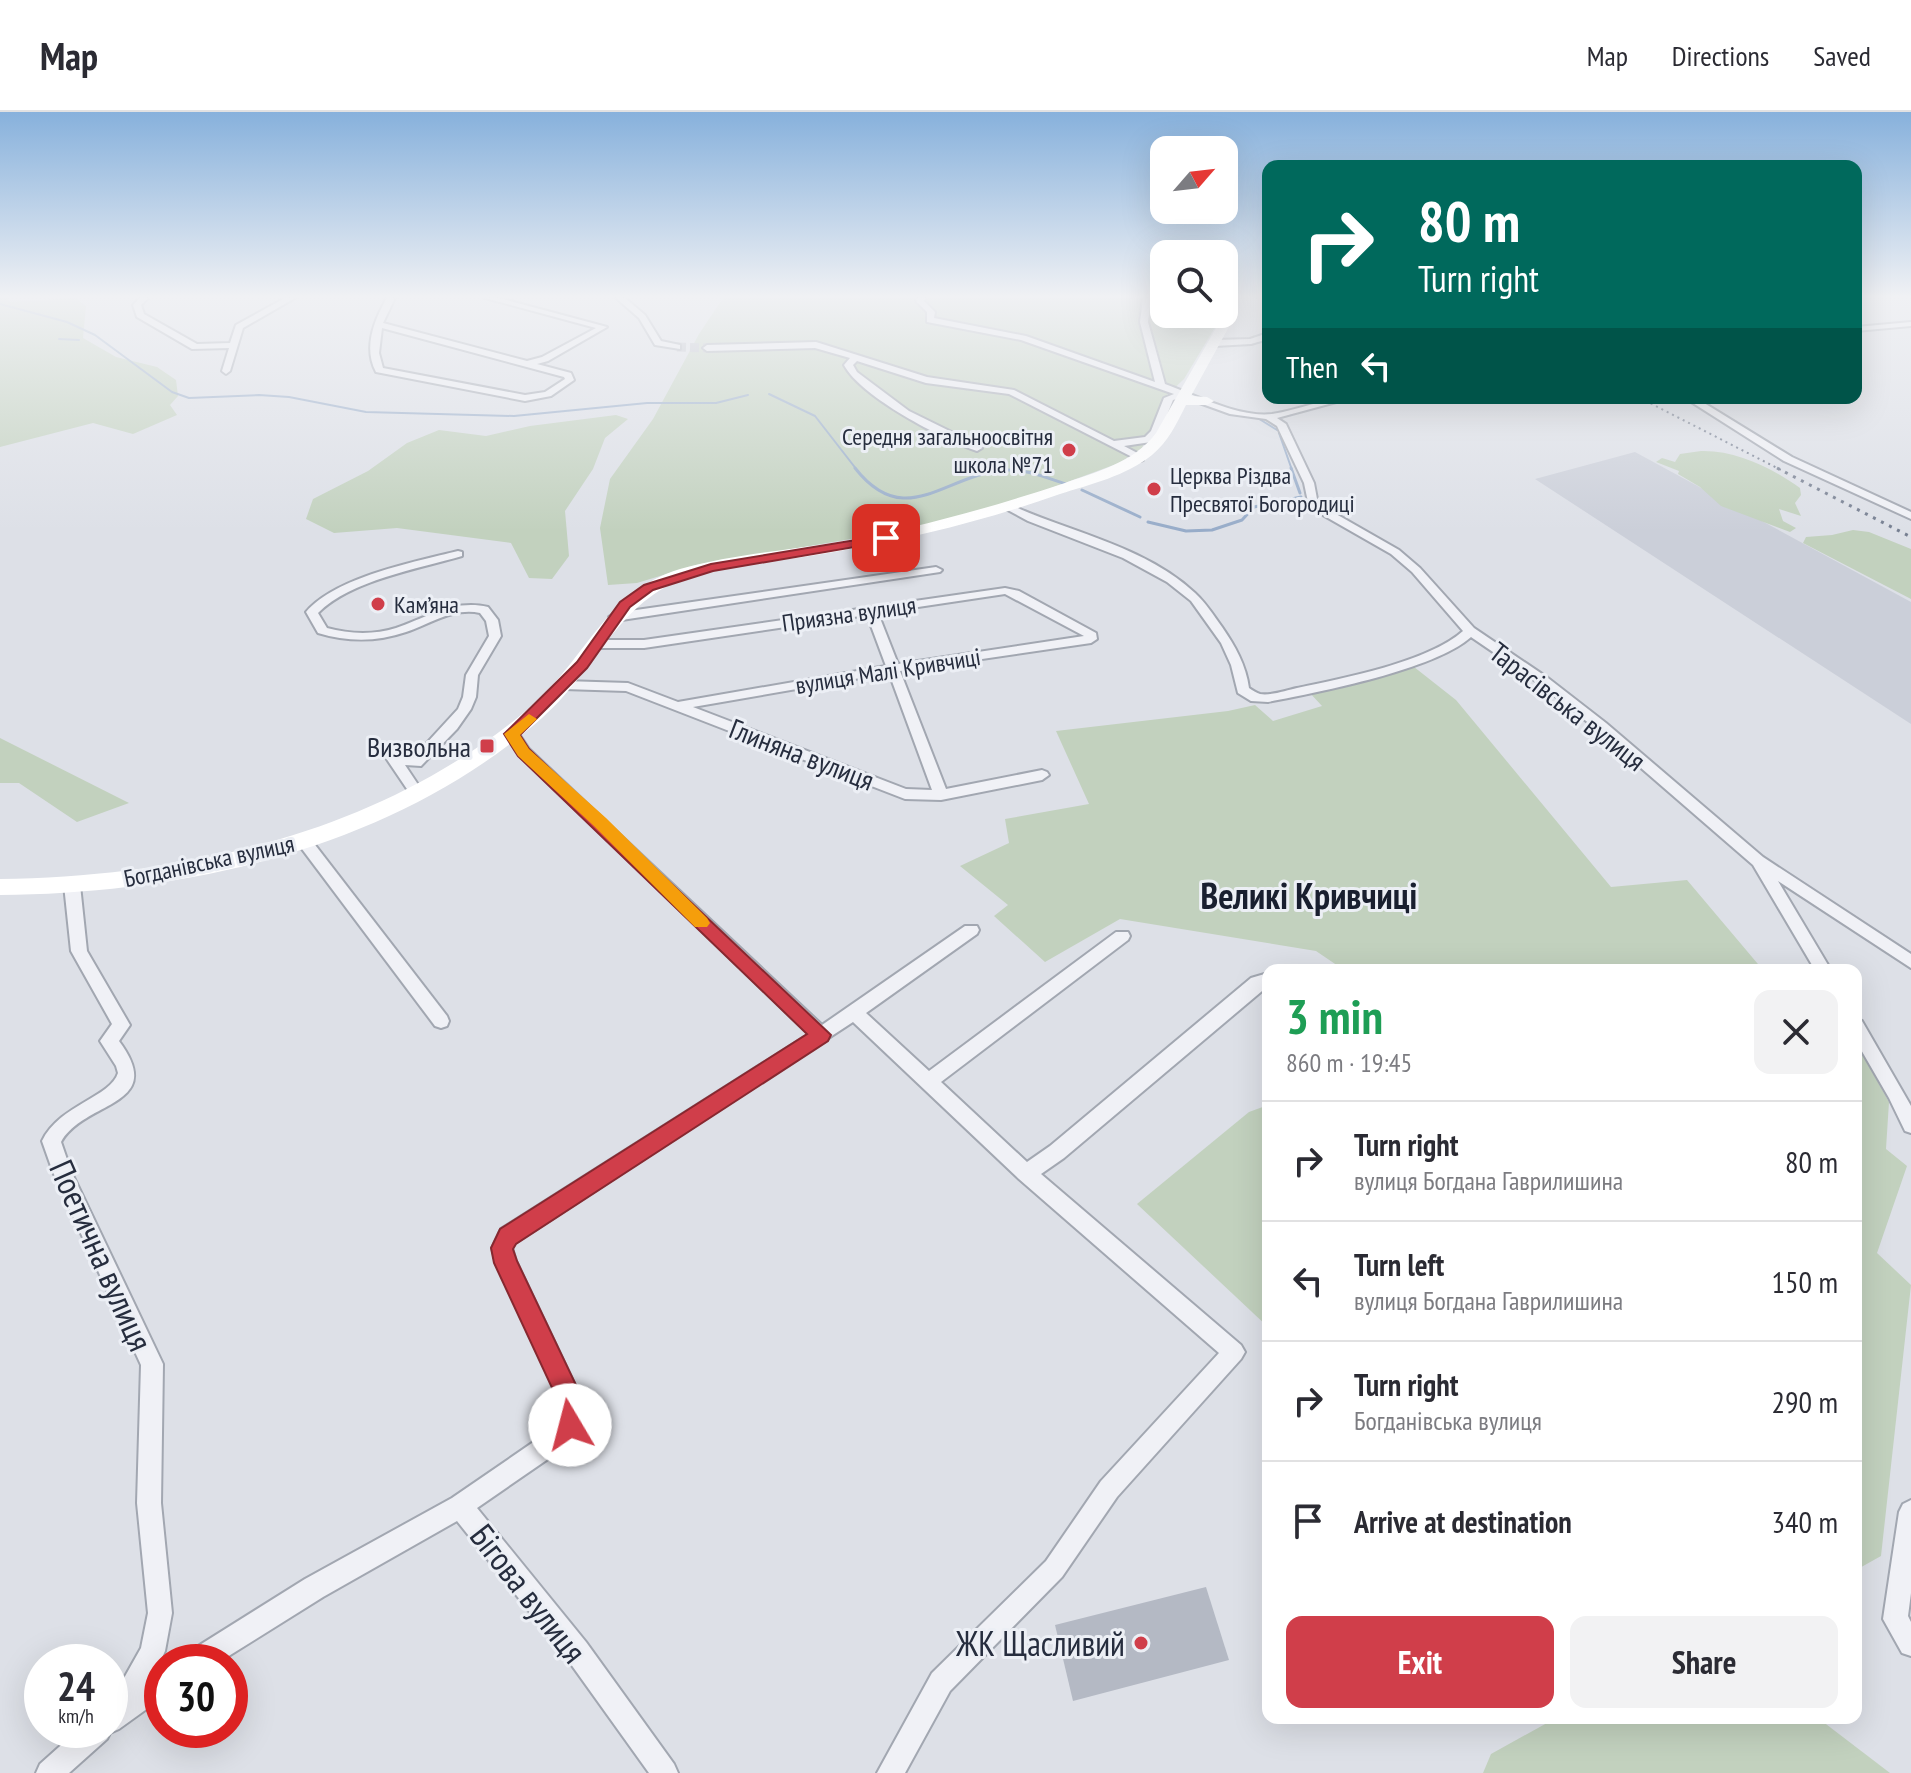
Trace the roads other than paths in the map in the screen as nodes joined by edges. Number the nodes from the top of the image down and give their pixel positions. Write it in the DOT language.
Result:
graph roads {
  1 [pos="408,376"];
  2 [pos="568,376"];
  3 [pos="855,376"];
  4 [pos="917,376"];
  5 [pos="1130,376"];
  6 [pos="1158,376"];
  7 [pos="1196,376"];
  8 [pos="1161,386"];
  9 [pos="1184,395"];
  10 [pos="1207,401"];
  11 [pos="1322,404"];
  12 [pos="1700,404"];
  13 [pos="1269,417"];
  14 [pos="1109,443"];
  15 [pos="977,448"];
  16 [pos="1140,458"];
  17 [pos="1009,508"];
  18 [pos="1911,516"];
  19 [pos="458,554"];
  20 [pos="936,570"];
  21 [pos="871,610"];
  22 [pos="615,617"];
  23 [pos="1470,631"];
  24 [pos="1090,633"];
  25 [pos="598,644"];
  26 [pos="895,668"];
  27 [pos="564,685"];
  28 [pos="677,706"];
  29 [pos="512,734"];
  30 [pos="1042,775"];
  31 [pos="416,792"];
  32 [pos="941,795"];
  33 [pos="304,841"];
  34 [pos="1758,861"];
  35 [pos="72,885"];
  36 [pos="0,887"];
  37 [pos="971,930"];
  38 [pos="1122,936"];
  39 [pos="1911,962"];
  40 [pos="1819,964"];
  41 [pos="1262,981"];
  42 [pos="854,1012"];
  43 [pos="441,1021"];
  44 [pos="821,1035"];
  45 [pos="1862,1037"];
  46 [pos="929,1081"];
  47 [pos="1911,1125"];
  48 [pos="1026,1173"];
  49 [pos="460,1506"];
  50 [pos="1911,1512"];
  51 [pos="225,1644"];
  52 [pos="1911,1644"];
  53 [pos="128,1694"];
  54 [pos="77,1748"];
  55 [pos="49,1773"];
  56 [pos="665,1773"];
  57 [pos="890,1773"];
  1 -- 2 [label="street"];
  3 -- 15 [label="street"];
  4 -- 14 [label="street"];
  5 -- 8 [label="street"];
  6 -- 8 [label="street"];
  7 -- 9 [label="main road, Богданівська вулиця"];
  8 -- 9 [label="street"];
  9 -- 10 [label="main road"];
  9 -- 14 [label="street, Богданівська вулиця"];
  9 -- 16 [label="main road, Богданівська вулиця"];
  10 -- 13 [label="street"];
  11 -- 13 [label="street"];
  12 -- 18 [label="street"];
  13 -- 23 [label="street, Тарасівська вулиця"];
  14 -- 16 [label="street"];
  16 -- 17 [label="main road, Богданівська вулиця"];
  17 -- 22 [label="main road, Богданівська вулиця"];
  17 -- 23 [label="street"];
  19 -- 31 [label="street"];
  20 -- 22 [label="street"];
  21 -- 24 [label="street, Приязна вулиця"];
  21 -- 25 [label="street, Приязна вулиця"];
  21 -- 26 [label="street"];
  22 -- 25 [label="main road, Богданівська вулиця"];
  23 -- 34 [label="street, Тарасівська вулиця"];
  24 -- 26 [label="street, вулиця Малі Кривчиці"];
  25 -- 27 [label="main road, Богданівська вулиця"];
  26 -- 28 [label="street, вулиця Малі Кривчиці"];
  26 -- 32 [label="street"];
  27 -- 28 [label="street, Глиняна вулиця"];
  27 -- 29 [label="main road, Богданівська вулиця"];
  28 -- 32 [label="street, Глиняна вулиця"];
  29 -- 31 [label="main road, Богданівська вулиця"];
  29 -- 44 [label="street"];
  30 -- 32 [label="street, Глиняна вулиця"];
  31 -- 33 [label="main road, Богданівська вулиця"];
  33 -- 35 [label="main road, Богданівська вулиця"];
  33 -- 43 [label="street"];
  34 -- 39 [label="street, Тарасівська вулиця"];
  34 -- 40 [label="street"];
  35 -- 36 [label="main road, Богданівська вулиця"];
  35 -- 53 [label="street, Поетична вулиця"];
  37 -- 42 [label="street"];
  38 -- 46 [label="street"];
  41 -- 48 [label="street"];
  42 -- 44 [label="street"];
  42 -- 46 [label="street"];
  44 -- 49 [label="street"];
  45 -- 47 [label="street"];
  46 -- 48 [label="street"];
  48 -- 57 [label="street"];
  49 -- 51 [label="street, Бігова вулиця"];
  49 -- 56 [label="street, Бігова вулиця"];
  50 -- 52 [label="street"];
  54 -- 55 [label="street"];
}
